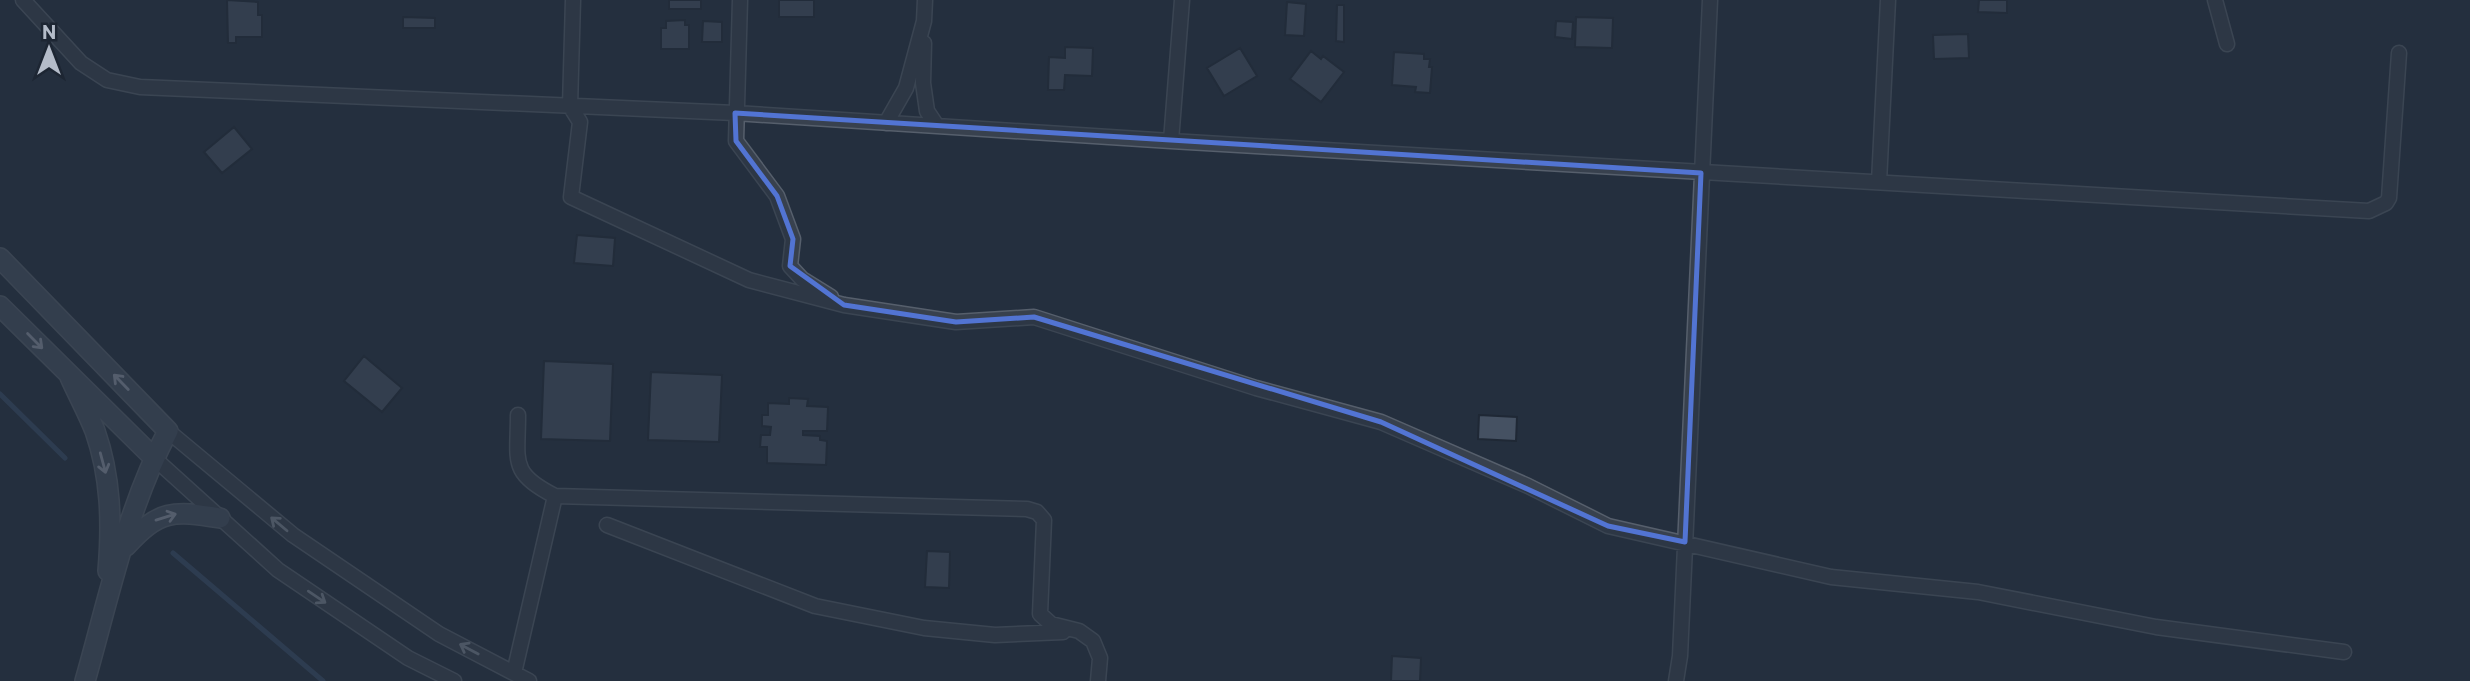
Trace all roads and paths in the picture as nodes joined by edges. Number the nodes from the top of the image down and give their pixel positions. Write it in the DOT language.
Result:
graph roads {
  1 [pos="23,0"];
  2 [pos="573,0"];
  3 [pos="740,0"];
  4 [pos="925,0"];
  5 [pos="1182,0"];
  6 [pos="1710,0"];
  7 [pos="1888,0"];
  8 [pos="2215,0"];
  9 [pos="924,21"];
  10 [pos="2227,44"];
  11 [pos="2399,53"];
  12 [pos="570,106"];
  13 [pos="735,113"];
  14 [pos="886,123"];
  15 [pos="937,126"];
  16 [pos="1171,141"];
  17 [pos="1701,173"];
  18 [pos="1879,182"];
  19 [pos="0,258"];
  20 [pos="844,305"];
  21 [pos="0,306"];
  22 [pos="70,377"];
  23 [pos="518,415"];
  24 [pos="168,431"];
  25 [pos="154,458"];
  26 [pos="555,496"];
  27 [pos="220,518"];
  28 [pos="607,524"];
  29 [pos="1685,542"];
  30 [pos="123,549"];
  31 [pos="106,609"];
  32 [pos="1079,631"];
  33 [pos="2344,652"];
  34 [pos="514,673"];
  35 [pos="85,681"];
  36 [pos="454,681"];
  37 [pos="529,681"];
  38 [pos="1098,681"];
  39 [pos="1676,681"];
  1 -- 12 [label="street"];
  2 -- 12 [label="street"];
  3 -- 13 [label="street"];
  4 -- 9 [label="street"];
  5 -- 16 [label="street"];
  6 -- 17 [label="street"];
  7 -- 18 [label="street"];
  8 -- 10 [label="street"];
  9 -- 14 [label="street"];
  9 -- 15 [label="street"];
  11 -- 18 [label="street"];
  12 -- 13 [label="street"];
  12 -- 20 [label="street"];
  13 -- 14 [label="street"];
  13 -- 20 [label="street"];
  14 -- 15 [label="street"];
  15 -- 16 [label="street"];
  16 -- 17 [label="street"];
  17 -- 18 [label="street"];
  17 -- 29 [label="street"];
  24 -- 19 [label="street, one-way"];
  20 -- 29 [label="street"];
  21 -- 22 [label="street, one-way"];
  22 -- 25 [label="street"];
  22 -- 31 [label="street, one-way"];
  23 -- 26 [label="street"];
  24 -- 25 [label="street"];
  34 -- 24 [label="street, one-way"];
  25 -- 27 [label="street"];
  25 -- 30 [label="street"];
  26 -- 32 [label="street"];
  26 -- 34 [label="street"];
  30 -- 27 [label="street, one-way"];
  27 -- 36 [label="street, one-way"];
  28 -- 32 [label="street"];
  29 -- 33 [label="street"];
  29 -- 39 [label="street"];
  30 -- 31 [label="street"];
  31 -- 35 [label="street"];
  32 -- 38 [label="street"];
  34 -- 37 [label="street"];
}
